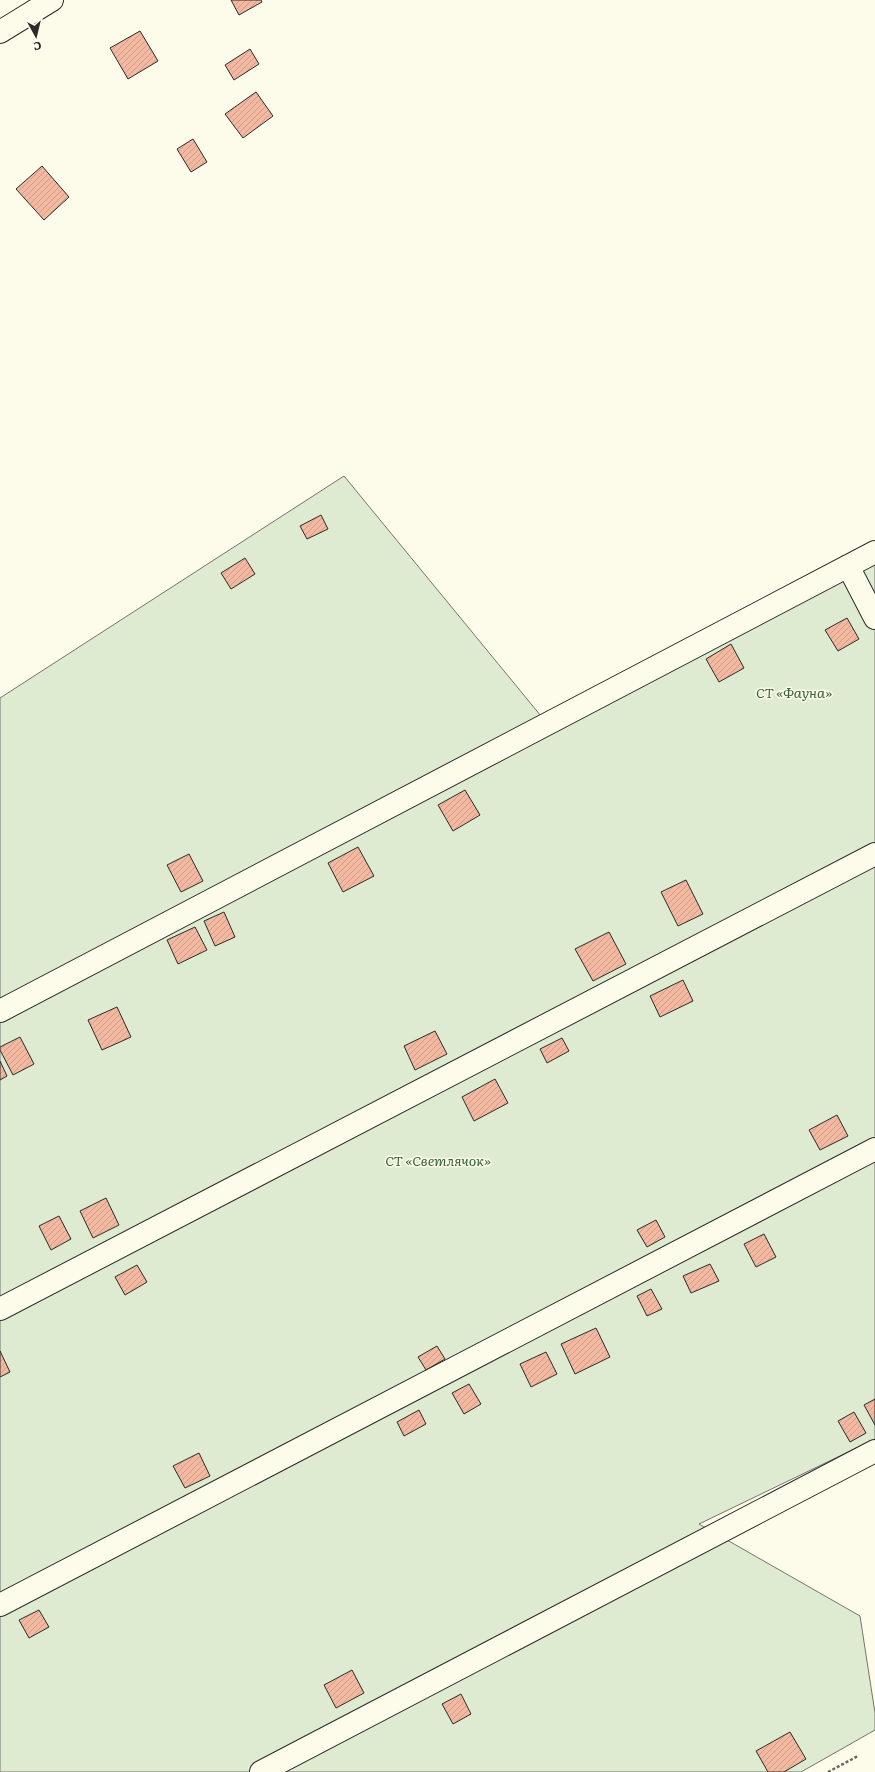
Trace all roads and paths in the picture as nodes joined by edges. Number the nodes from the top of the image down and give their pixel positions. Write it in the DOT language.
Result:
graph roads {
  1 [pos="52,0"];
  2 [pos="0,32"];
  3 [pos="875,552"];
  4 [pos="848,566"];
  5 [pos="875,618"];
  6 [pos="875,854"];
  7 [pos="0,1011"];
  8 [pos="875,1149"];
  9 [pos="0,1309"];
  10 [pos="875,1451"];
  11 [pos="0,1605"];
  12 [pos="858,1756"];
  13 [pos="261,1772"];
  14 [pos="828,1772"];
  1 -- 2 [label="street"];
  3 -- 4 [label="street"];
  4 -- 5 [label="street"];
  4 -- 7 [label="street"];
  6 -- 9 [label="street"];
  8 -- 11 [label="street"];
  10 -- 13 [label="street"];
  12 -- 14 [label="path"];
}
